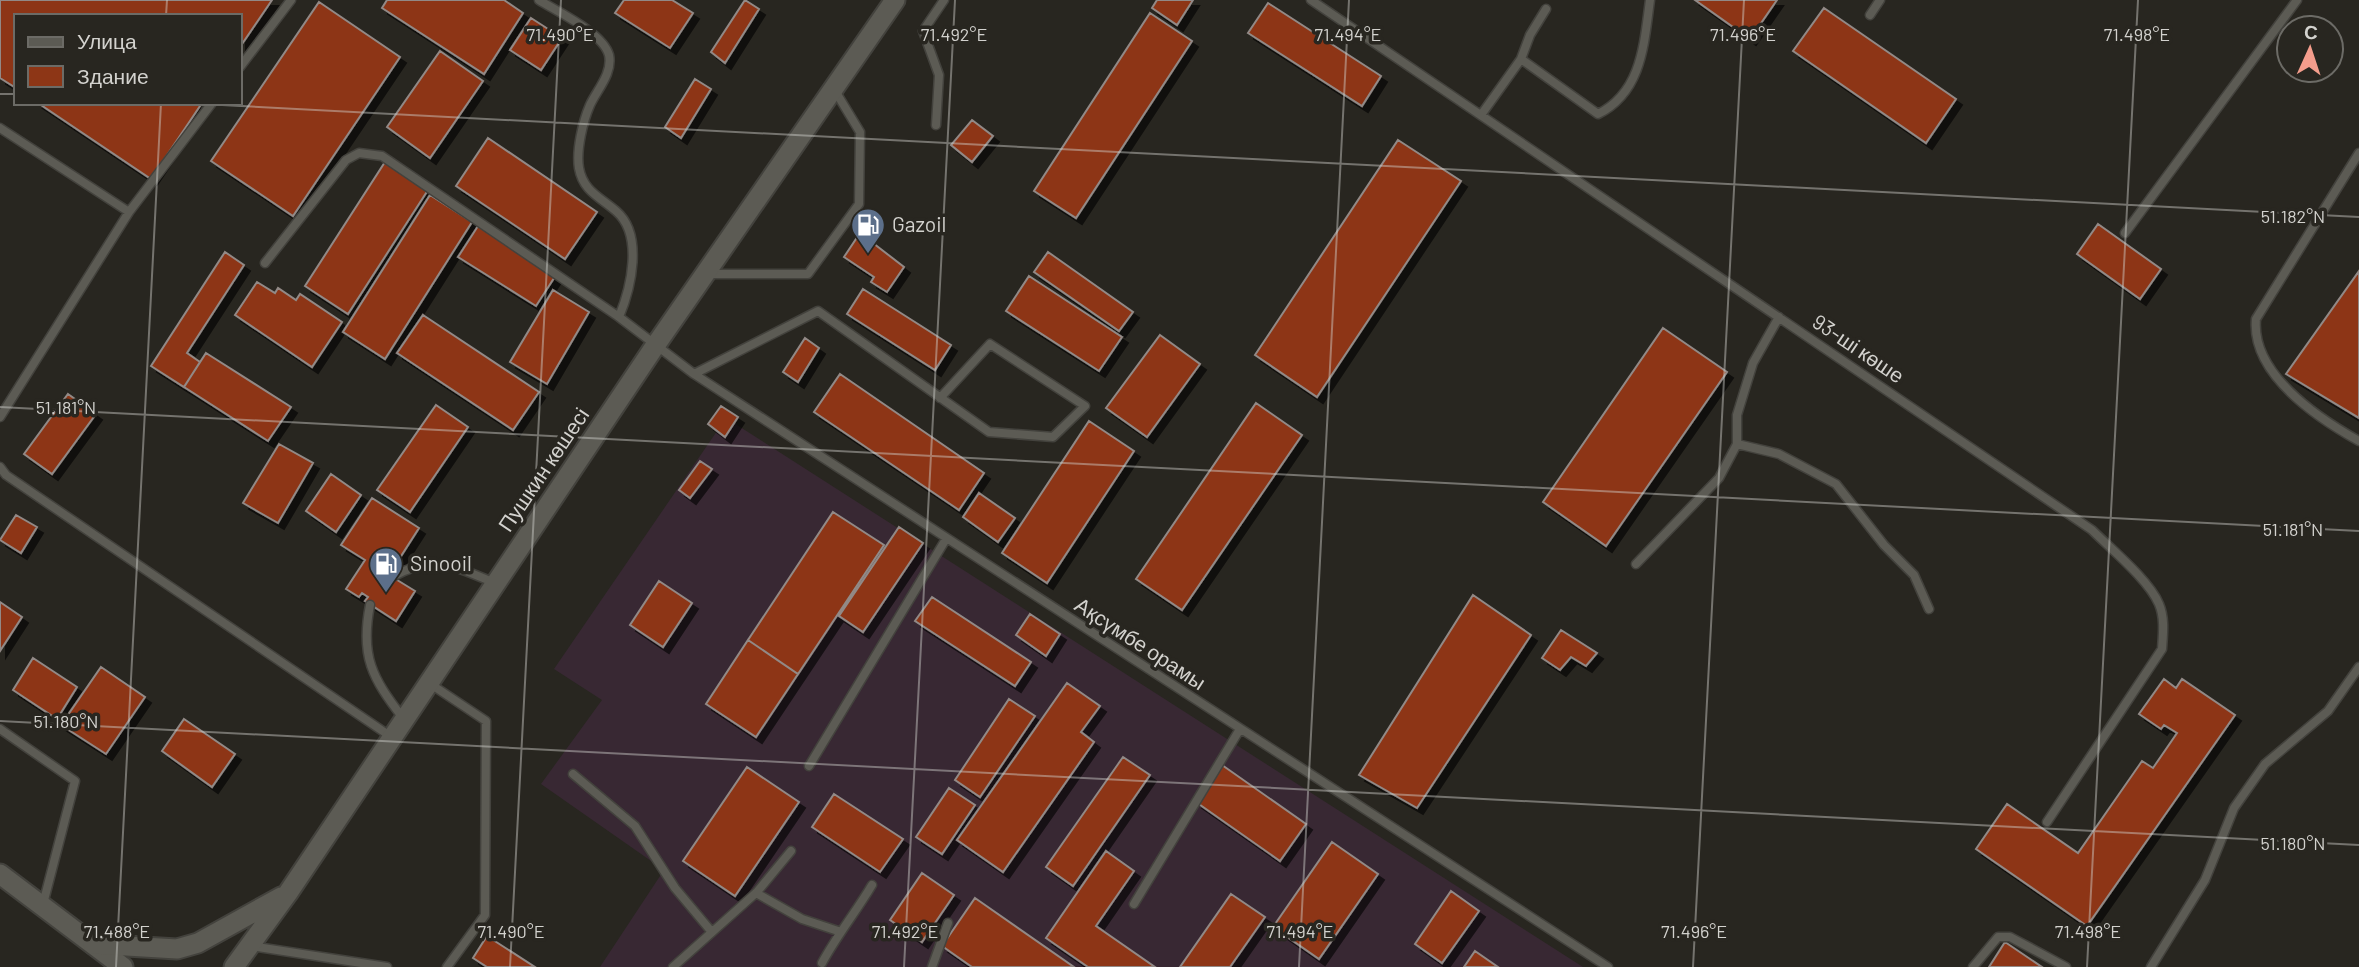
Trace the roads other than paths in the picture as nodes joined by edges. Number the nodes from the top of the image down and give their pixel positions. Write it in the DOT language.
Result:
graph roads {
  1 [pos="290,0"];
  2 [pos="539,0"];
  3 [pos="895,0"];
  4 [pos="944,0"];
  5 [pos="1311,0"];
  6 [pos="1650,0"];
  7 [pos="1880,0"];
  8 [pos="2297,0"];
  9 [pos="1546,9"];
  10 [pos="1870,15"];
  11 [pos="1521,59"];
  12 [pos="242,64"];
  13 [pos="834,89"];
  14 [pos="210,105"];
  15 [pos="1481,115"];
  16 [pos="936,125"];
  17 [pos="0,128"];
  18 [pos="2359,153"];
  19 [pos="129,212"];
  20 [pos="2124,233"];
  21 [pos="265,262"];
  22 [pos="706,274"];
  23 [pos="619,317"];
  24 [pos="1779,317"];
  25 [pos="654,346"];
  26 [pos="694,374"];
  27 [pos="940,398"];
  28 [pos="0,417"];
  29 [pos="2359,441"];
  30 [pos="1737,444"];
  31 [pos="0,467"];
  32 [pos="946,539"];
  33 [pos="1636,564"];
  34 [pos="392,577"];
  35 [pos="495,583"];
  36 [pos="370,605"];
  37 [pos="1929,609"];
  38 [pos="2359,667"];
  39 [pos="427,682"];
  40 [pos="403,718"];
  41 [pos="0,729"];
  42 [pos="1240,729"];
  43 [pos="390,736"];
  44 [pos="809,766"];
  45 [pos="573,774"];
  46 [pos="2047,822"];
  47 [pos="791,851"];
  48 [pos="0,874"];
  49 [pos="872,885"];
  50 [pos="288,893"];
  51 [pos="756,893"];
  52 [pos="43,904"];
  53 [pos="1134,904"];
  54 [pos="948,923"];
  55 [pos="711,931"];
  56 [pos="838,932"];
  57 [pos="93,944"];
  58 [pos="248,946"];
  59 [pos="822,963"];
  60 [pos="123,967"];
  61 [pos="234,967"];
  62 [pos="387,967"];
  63 [pos="447,967"];
  64 [pos="673,967"];
  65 [pos="932,967"];
  66 [pos="1608,967"];
  67 [pos="1973,967"];
  68 [pos="2066,967"];
  69 [pos="2151,967"];
  1 -- 12 [label="lane"];
  2 -- 23 [label="lane"];
  3 -- 13 [label="main road, Пушкин көшесі"];
  4 -- 16 [label="lane"];
  5 -- 15 [label="lane, 93-ші көше"];
  6 -- 11 [label="lane"];
  7 -- 10 [label="lane"];
  8 -- 20 [label="lane"];
  9 -- 11 [label="lane"];
  11 -- 15 [label="lane"];
  13 -- 22 [label="main road, Пушкин көшесі"];
  13 -- 22 [label="lane"];
  14 -- 19 [label="lane"];
  15 -- 24 [label="lane, 93-ші көше"];
  17 -- 19 [label="lane"];
  18 -- 29 [label="lane"];
  19 -- 28 [label="lane"];
  21 -- 23 [label="lane, Ақсүмбе орамы"];
  22 -- 25 [label="main road, Пушкин көшесі"];
  23 -- 25 [label="lane, Ақсүмбе орамы"];
  24 -- 30 [label="lane"];
  24 -- 46 [label="lane, 93-ші көше"];
  25 -- 26 [label="lane, Ақсүмбе орамы"];
  25 -- 35 [label="main road, Пушкин көшесі"];
  26 -- 27 [label="lane"];
  26 -- 32 [label="lane, Ақсүмбе орамы"];
  27 -- 27 [label="lane"];
  30 -- 33 [label="lane"];
  30 -- 37 [label="lane"];
  31 -- 43 [label="lane"];
  32 -- 42 [label="lane, Ақсүмбе орамы"];
  32 -- 44 [label="lane"];
  34 -- 35 [label="lane"];
  35 -- 39 [label="main road, Пушкин көшесі"];
  36 -- 40 [label="lane"];
  38 -- 69 [label="lane"];
  39 -- 40 [label="main road, Пушкин көшесі"];
  39 -- 63 [label="lane"];
  40 -- 43 [label="main road, Пушкин көшесі"];
  41 -- 52 [label="lane"];
  42 -- 53 [label="lane"];
  42 -- 66 [label="lane, Ақсүмбе орамы"];
  43 -- 50 [label="main road, Пушкин көшесі"];
  45 -- 55 [label="lane"];
  47 -- 51 [label="lane"];
  48 -- 52 [label="main road"];
  49 -- 56 [label="lane"];
  50 -- 57 [label="main road"];
  50 -- 58 [label="main road, Пушкин көшесі"];
  51 -- 55 [label="lane"];
  51 -- 56 [label="lane"];
  52 -- 57 [label="main road"];
  54 -- 65 [label="lane"];
  55 -- 64 [label="lane"];
  56 -- 59 [label="lane"];
  57 -- 60 [label="main road"];
  58 -- 61 [label="main road, Пушкин көшесі"];
  58 -- 62 [label="lane"];
  67 -- 68 [label="lane"];
}
